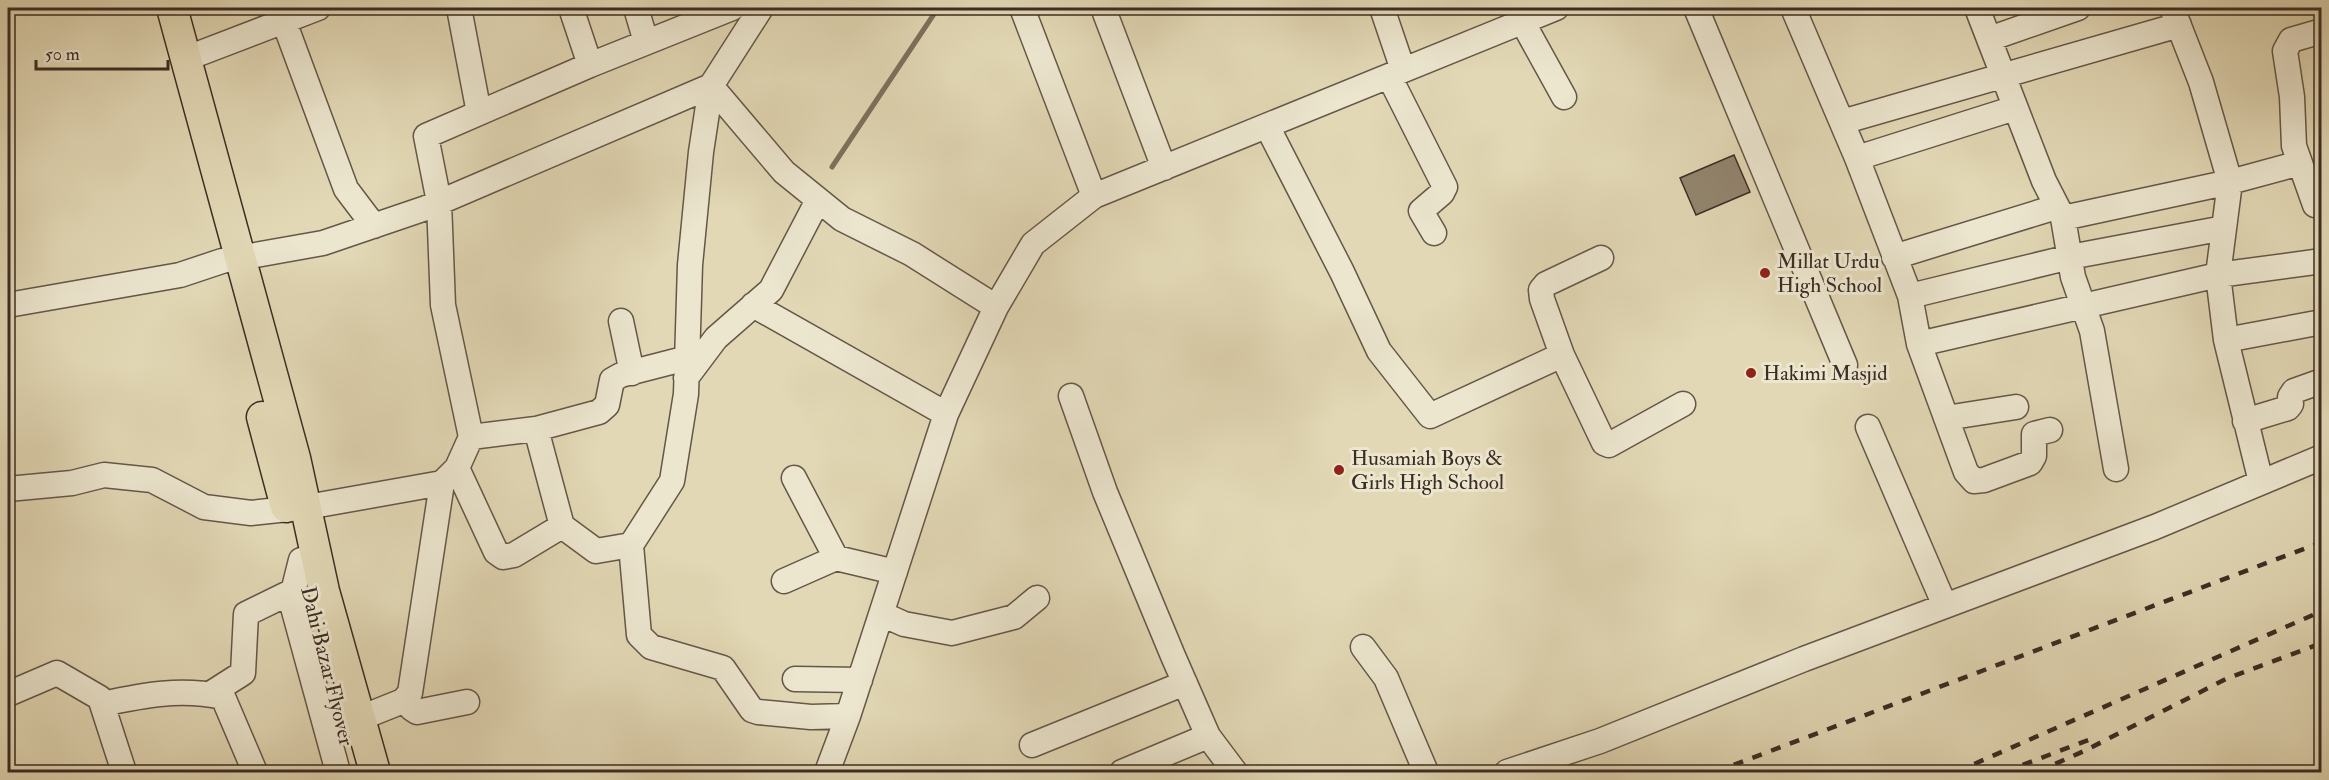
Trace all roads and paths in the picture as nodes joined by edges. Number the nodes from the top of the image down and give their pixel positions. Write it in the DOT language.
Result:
graph roads {
  1 [pos="155,8"];
  2 [pos="172,8"];
  3 [pos="318,8"];
  4 [pos="459,8"];
  5 [pos="571,8"];
  6 [pos="636,8"];
  7 [pos="732,8"];
  8 [pos="761,8"];
  9 [pos="1382,8"];
  10 [pos="1556,8"];
  11 [pos="1696,8"];
  12 [pos="1793,8"];
  13 [pos="1977,8"];
  14 [pos="2078,8"];
  15 [pos="1027,9"];
  16 [pos="1105,14"];
  17 [pos="282,15"];
  18 [pos="2175,16"];
  19 [pos="1522,21"];
  20 [pos="2322,31"];
  21 [pos="1989,39"];
  22 [pos="646,42"];
  23 [pos="185,59"];
  24 [pos="590,65"];
  25 [pos="1396,73"];
  26 [pos="2003,76"];
  27 [pos="711,86"];
  28 [pos="1564,97"];
  29 [pos="2015,108"];
  30 [pos="479,113"];
  31 [pos="1842,122"];
  32 [pos="1267,126"];
  33 [pos="1857,158"];
  34 [pos="2300,163"];
  35 [pos="1164,168"];
  36 [pos="2230,182"];
  37 [pos="1094,196"];
  38 [pos="818,200"];
  39 [pos="439,202"];
  40 [pos="2315,205"];
  41 [pos="2060,212"];
  42 [pos="374,226"];
  43 [pos="2224,228"];
  44 [pos="1434,233"];
  45 [pos="1894,257"];
  46 [pos="2070,257"];
  47 [pos="1601,258"];
  48 [pos="231,260"];
  49 [pos="2322,261"];
  50 [pos="2218,275"];
  51 [pos="1910,296"];
  52 [pos="8,305"];
  53 [pos="753,305"];
  54 [pos="996,307"];
  55 [pos="2084,307"];
  56 [pos="621,321"];
  57 [pos="2322,322"];
  58 [pos="2226,340"];
  59 [pos="1918,344"];
  60 [pos="1562,355"];
  61 [pos="1845,365"];
  62 [pos="687,368"];
  63 [pos="632,373"];
  64 [pos="2322,381"];
  65 [pos="1071,396"];
  66 [pos="1683,404"];
  67 [pos="2016,407"];
  68 [pos="946,414"];
  69 [pos="1946,418"];
  70 [pos="2245,421"];
  71 [pos="1869,427"];
  72 [pos="536,429"];
  73 [pos="2050,429"];
  74 [pos="471,437"];
  75 [pos="2322,457"];
  76 [pos="2116,469"];
  77 [pos="450,475"];
  78 [pos="794,478"];
  79 [pos="2261,482"];
  80 [pos="8,489"];
  81 [pos="297,509"];
  82 [pos="562,526"];
  83 [pos="631,545"];
  84 [pos="836,558"];
  85 [pos="895,572"];
  86 [pos="309,580"];
  87 [pos="784,580"];
  88 [pos="1037,598"];
  89 [pos="1944,606"];
  90 [pos="882,614"];
  91 [pos="1363,647"];
  92 [pos="795,679"];
  93 [pos="860,680"];
  94 [pos="1185,683"];
  95 [pos="8,694"];
  96 [pos="210,694"];
  97 [pos="406,697"];
  98 [pos="467,702"];
  99 [pos="102,704"];
  100 [pos="373,713"];
  101 [pos="848,716"];
  102 [pos="1208,736"];
  103 [pos="1032,745"];
  104 [pos="124,772"];
  105 [pos="255,772"];
  106 [pos="338,772"];
  107 [pos="354,772"];
  108 [pos="375,772"];
  109 [pos="388,772"];
  110 [pos="827,772"];
  111 [pos="1122,772"];
  112 [pos="1235,772"];
  113 [pos="1426,772"];
  114 [pos="1507,772"];
  1 -- 48 [label="main road"];
  2 -- 23 [label="main road"];
  3 -- 17 [label="street"];
  4 -- 30 [label="street"];
  5 -- 24 [label="street"];
  6 -- 22 [label="street"];
  7 -- 22 [label="street"];
  8 -- 27 [label="street"];
  9 -- 25 [label="street"];
  10 -- 19 [label="street"];
  11 -- 61 [label="street"];
  12 -- 31 [label="street"];
  13 -- 21 [label="street"];
  14 -- 21 [label="street"];
  15 -- 37 [label="street"];
  16 -- 35 [label="street"];
  17 -- 23 [label="street"];
  17 -- 42 [label="street"];
  18 -- 26 [label="street"];
  18 -- 36 [label="street"];
  19 -- 25 [label="street"];
  19 -- 28 [label="street"];
  20 -- 34 [label="street"];
  21 -- 26 [label="street"];
  22 -- 24 [label="street"];
  23 -- 48 [label="main road"];
  24 -- 30 [label="street"];
  25 -- 32 [label="street"];
  25 -- 44 [label="street"];
  26 -- 29 [label="street"];
  26 -- 31 [label="street"];
  27 -- 38 [label="street"];
  27 -- 39 [label="street"];
  27 -- 62 [label="street"];
  29 -- 33 [label="street"];
  29 -- 41 [label="street"];
  30 -- 39 [label="street"];
  31 -- 33 [label="street"];
  32 -- 35 [label="street"];
  32 -- 60 [label="street"];
  33 -- 45 [label="street"];
  34 -- 36 [label="street"];
  34 -- 40 [label="street"];
  35 -- 37 [label="street"];
  36 -- 41 [label="street"];
  36 -- 43 [label="street"];
  37 -- 54 [label="street"];
  38 -- 53 [label="street"];
  38 -- 54 [label="street"];
  39 -- 42 [label="street"];
  39 -- 74 [label="street"];
  41 -- 45 [label="street"];
  41 -- 46 [label="street"];
  42 -- 48 [label="street"];
  43 -- 46 [label="street"];
  43 -- 50 [label="street"];
  45 -- 51 [label="street"];
  46 -- 51 [label="street"];
  46 -- 55 [label="street"];
  47 -- 60 [label="street"];
  48 -- 52 [label="street"];
  48 -- 81 [label="main road"];
  49 -- 50 [label="street"];
  50 -- 55 [label="street"];
  50 -- 58 [label="street"];
  51 -- 59 [label="street"];
  53 -- 62 [label="street"];
  53 -- 68 [label="street"];
  54 -- 68 [label="street"];
  55 -- 59 [label="street"];
  55 -- 76 [label="street"];
  56 -- 63 [label="street"];
  57 -- 58 [label="street"];
  58 -- 70 [label="street"];
  59 -- 69 [label="street"];
  60 -- 66 [label="street"];
  62 -- 63 [label="street"];
  62 -- 83 [label="street"];
  63 -- 72 [label="street"];
  64 -- 70 [label="street"];
  65 -- 94 [label="street"];
  67 -- 69 [label="street"];
  68 -- 85 [label="street"];
  69 -- 73 [label="street"];
  70 -- 79 [label="street"];
  71 -- 89 [label="street"];
  72 -- 74 [label="street"];
  72 -- 82 [label="street"];
  74 -- 77 [label="street"];
  75 -- 79 [label="street"];
  77 -- 81 [label="street"];
  77 -- 82 [label="street"];
  77 -- 97 [label="street"];
  78 -- 84 [label="street"];
  79 -- 89 [label="street"];
  80 -- 81 [label="street"];
  81 -- 86 [label="main road"];
  82 -- 83 [label="street"];
  83 -- 101 [label="street"];
  84 -- 85 [label="street"];
  84 -- 87 [label="street"];
  85 -- 90 [label="street"];
  86 -- 96 [label="street"];
  86 -- 100 [label="street"];
  86 -- 106 [label="street"];
  86 -- 107 [label="main road, Dahi Bazar Flyover"];
  86 -- 108 [label="main road, Dahi Bazar Flyover"];
  88 -- 90 [label="street"];
  89 -- 114 [label="street"];
  90 -- 93 [label="street"];
  91 -- 113 [label="street"];
  92 -- 93 [label="street"];
  93 -- 101 [label="street"];
  94 -- 102 [label="street"];
  94 -- 103 [label="street"];
  95 -- 99 [label="street"];
  96 -- 99 [label="street"];
  96 -- 105 [label="street"];
  97 -- 98 [label="street"];
  97 -- 100 [label="street"];
  99 -- 104 [label="street"];
  100 -- 109 [label="street"];
  101 -- 110 [label="street"];
  102 -- 111 [label="street"];
  102 -- 112 [label="street"];
}
